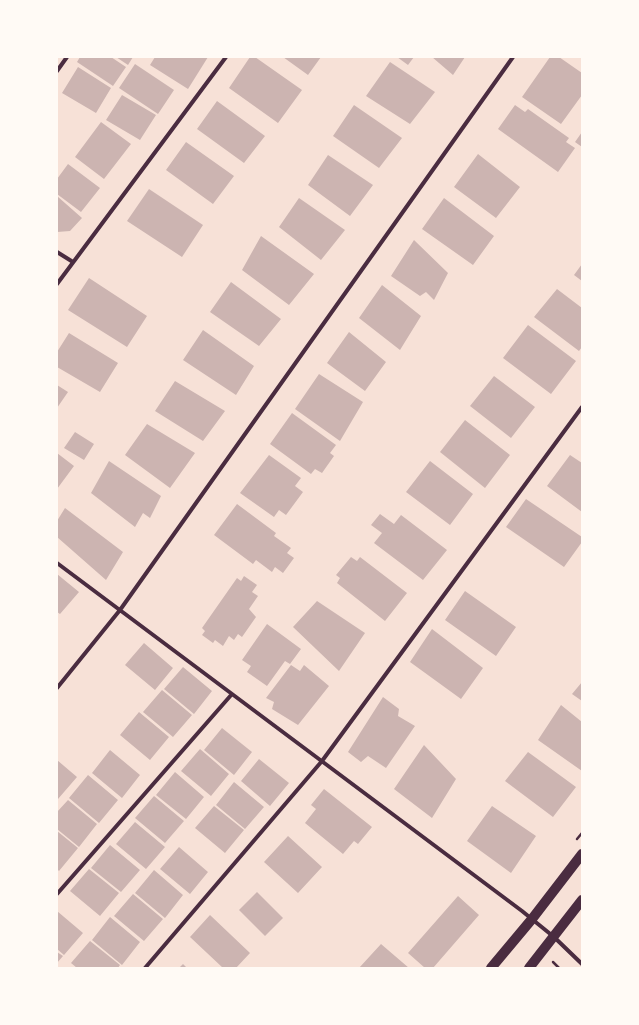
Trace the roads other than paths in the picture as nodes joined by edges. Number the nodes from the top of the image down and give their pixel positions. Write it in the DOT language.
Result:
graph roads {
  1 [pos="67,57"];
  2 [pos="226,57"];
  3 [pos="513,57"];
  4 [pos="57,71"];
  5 [pos="57,252"];
  6 [pos="73,262"];
  7 [pos="57,284"];
  8 [pos="582,407"];
  9 [pos="57,563"];
  10 [pos="120,610"];
  11 [pos="57,688"];
  12 [pos="232,694"];
  13 [pos="322,761"];
  14 [pos="582,854"];
  15 [pos="57,894"];
  16 [pos="582,900"];
  17 [pos="532,919"];
  18 [pos="554,937"];
  19 [pos="582,964"];
  20 [pos="145,968"];
  21 [pos="492,968"];
  22 [pos="529,968"];
  1 -- 4 [label="street"];
  2 -- 6 [label="street"];
  3 -- 10 [label="street"];
  5 -- 6 [label="street"];
  6 -- 7 [label="street"];
  8 -- 13 [label="street"];
  9 -- 10 [label="street"];
  10 -- 11 [label="street"];
  10 -- 12 [label="street"];
  12 -- 13 [label="street"];
  12 -- 15 [label="street"];
  13 -- 17 [label="street"];
  13 -- 20 [label="street"];
  14 -- 17 [label="main road"];
  16 -- 18 [label="main road"];
  17 -- 18 [label="street"];
  17 -- 21 [label="main road"];
  18 -- 19 [label="street"];
  18 -- 22 [label="main road"];
}
